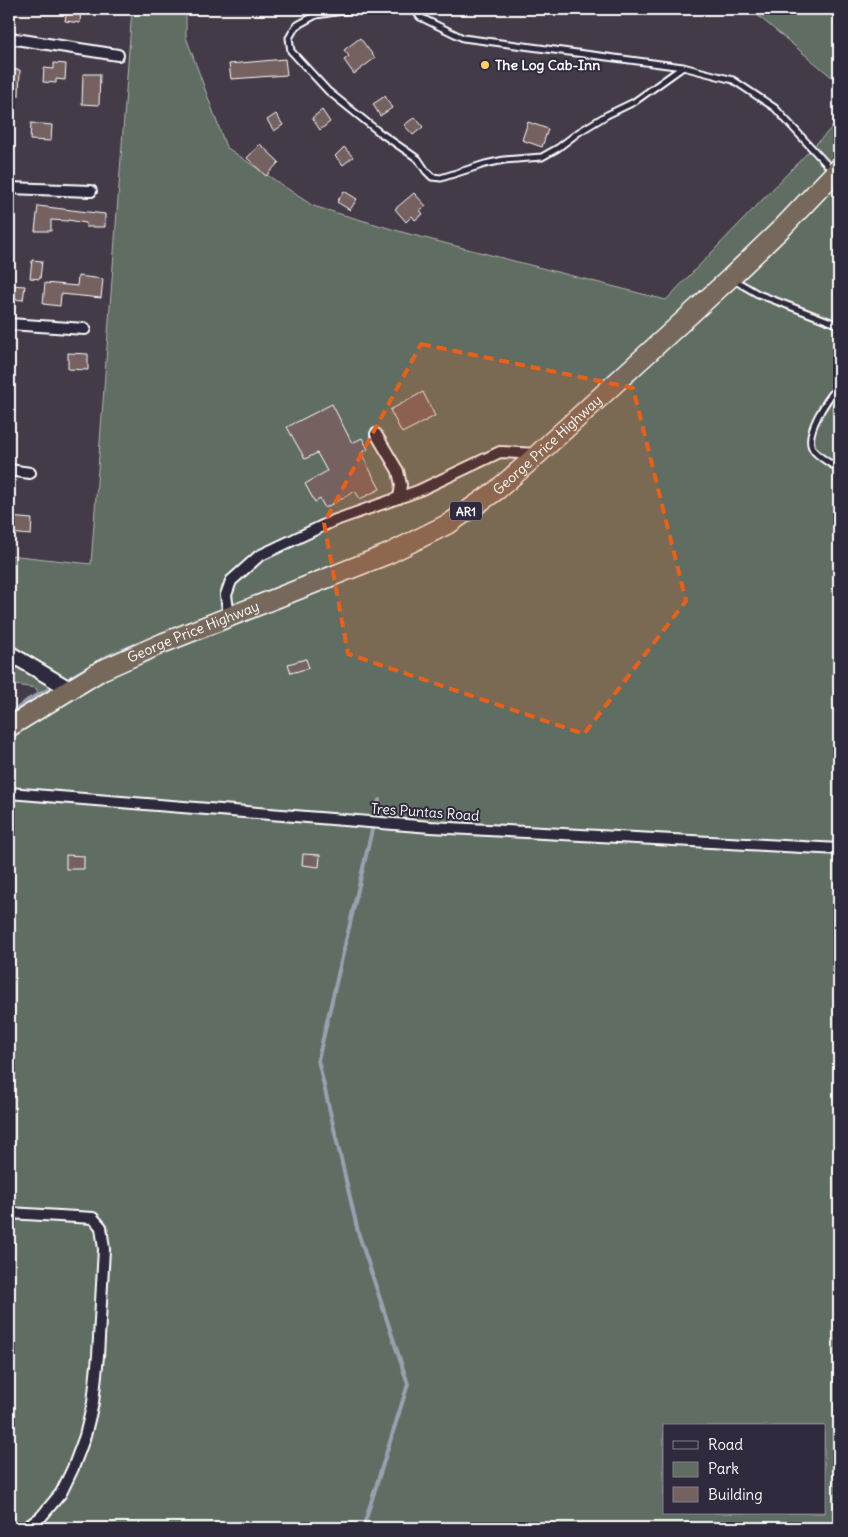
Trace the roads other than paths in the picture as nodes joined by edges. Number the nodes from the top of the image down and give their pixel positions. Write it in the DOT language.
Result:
graph roads {
  1 [pos="356,9"];
  2 [pos="414,9"];
  3 [pos="9,38"];
  4 [pos="118,55"];
  5 [pos="683,67"];
  6 [pos="837,170"];
  7 [pos="9,188"];
  8 [pos="91,191"];
  9 [pos="730,278"];
  10 [pos="9,324"];
  11 [pos="839,325"];
  12 [pos="85,329"];
  13 [pos="839,385"];
  14 [pos="376,434"];
  15 [pos="538,454"];
  16 [pos="839,469"];
  17 [pos="9,470"];
  18 [pos="30,472"];
  19 [pos="399,498"];
  20 [pos="229,617"];
  21 [pos="9,653"];
  22 [pos="71,690"];
  23 [pos="9,727"];
  24 [pos="9,792"];
  25 [pos="839,849"];
  26 [pos="9,1213"];
  27 [pos="26,1528"];
  1 -- 5 [label="lane"];
  2 -- 5 [label="lane"];
  3 -- 4 [label="street"];
  5 -- 6 [label="lane"];
  6 -- 9 [label="highway, George Price Highway / AR1"];
  7 -- 8 [label="street"];
  9 -- 11 [label="lane"];
  9 -- 15 [label="highway, George Price Highway / AR1"];
  10 -- 12 [label="street"];
  13 -- 16 [label="lane"];
  14 -- 19 [label="street"];
  15 -- 19 [label="street"];
  15 -- 20 [label="highway, George Price Highway / AR1"];
  17 -- 18 [label="street"];
  19 -- 20 [label="street"];
  20 -- 22 [label="highway, George Price Highway / AR1"];
  21 -- 22 [label="street"];
  22 -- 23 [label="highway, George Price Highway / AR1"];
  24 -- 25 [label="street, Tres Puntas Road"];
  26 -- 27 [label="street"];
}
